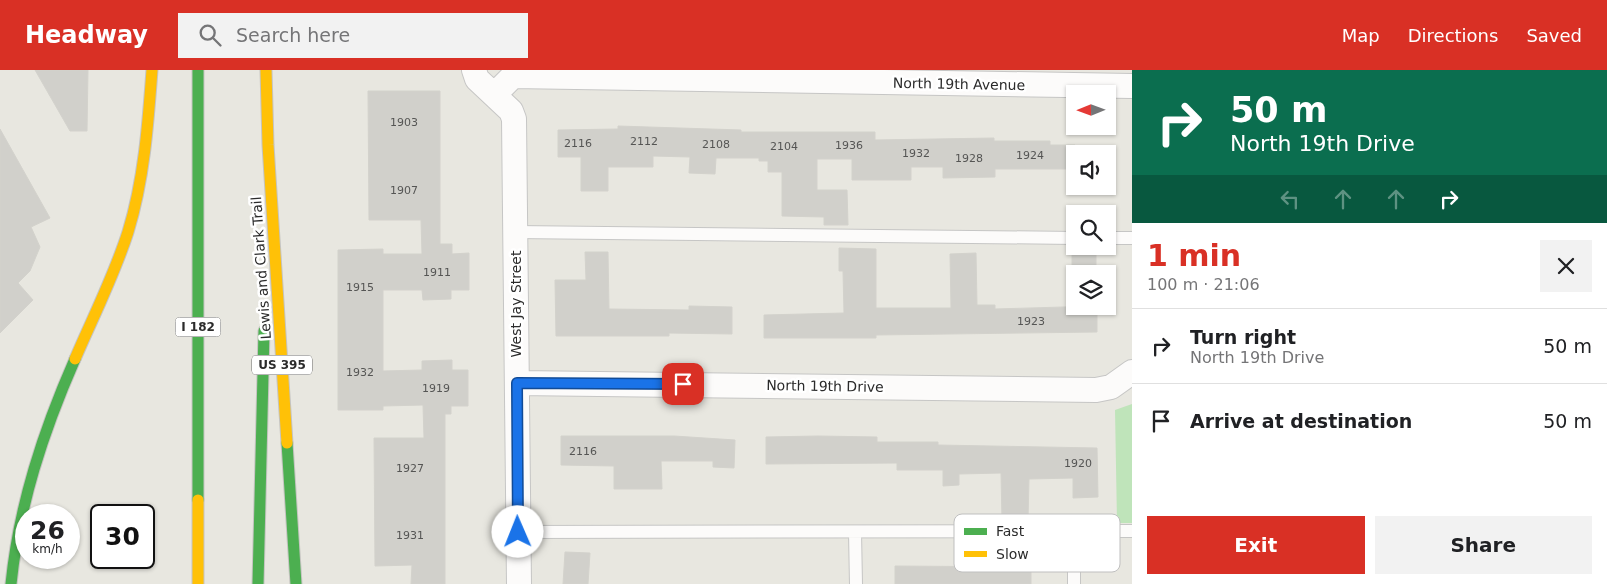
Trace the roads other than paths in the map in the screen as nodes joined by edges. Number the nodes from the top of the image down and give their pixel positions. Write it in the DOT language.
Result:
graph roads {
  1 [pos="152,70"];
  2 [pos="198,70"];
  3 [pos="266,70"];
  4 [pos="474,70"];
  5 [pos="818,76"];
  6 [pos="1132,86"];
  7 [pos="494,95"];
  8 [pos="268,145"];
  9 [pos="515,232"];
  10 [pos="1066,238"];
  11 [pos="1116,238"];
  12 [pos="1132,238"];
  13 [pos="265,285"];
  14 [pos="264,315"];
  15 [pos="1130,373"];
  16 [pos="517,383"];
  17 [pos="518,532"];
  18 [pos="855,532"];
  19 [pos="954,532"];
  20 [pos="11,584"];
  21 [pos="198,584"];
  22 [pos="258,584"];
  23 [pos="296,584"];
  24 [pos="518,584"];
  25 [pos="856,584"];
  1 -- 20 [label="highway"];
  2 -- 21 [label="highway, I 182"];
  3 -- 8 [label="highway, Lewis and Clark Trail"];
  4 -- 7 [label="street, West Jay Street"];
  5 -- 6 [label="street, North 19th Avenue"];
  5 -- 7 [label="street, North 19th Avenue"];
  7 -- 9 [label="street, West Jay Street"];
  8 -- 13 [label="highway"];
  8 -- 23 [label="highway, Lewis and Clark Trail / US 395"];
  9 -- 10 [label="lane"];
  9 -- 16 [label="street, West Jay Street"];
  11 -- 12 [label="lane"];
  14 -- 22 [label="highway"];
  15 -- 16 [label="street, North 19th Drive"];
  16 -- 17 [label="street, West Jay Street"];
  17 -- 18 [label="lane"];
  17 -- 24 [label="street, West Jay Street"];
  18 -- 19 [label="lane"];
  18 -- 25 [label="lane"];
}
